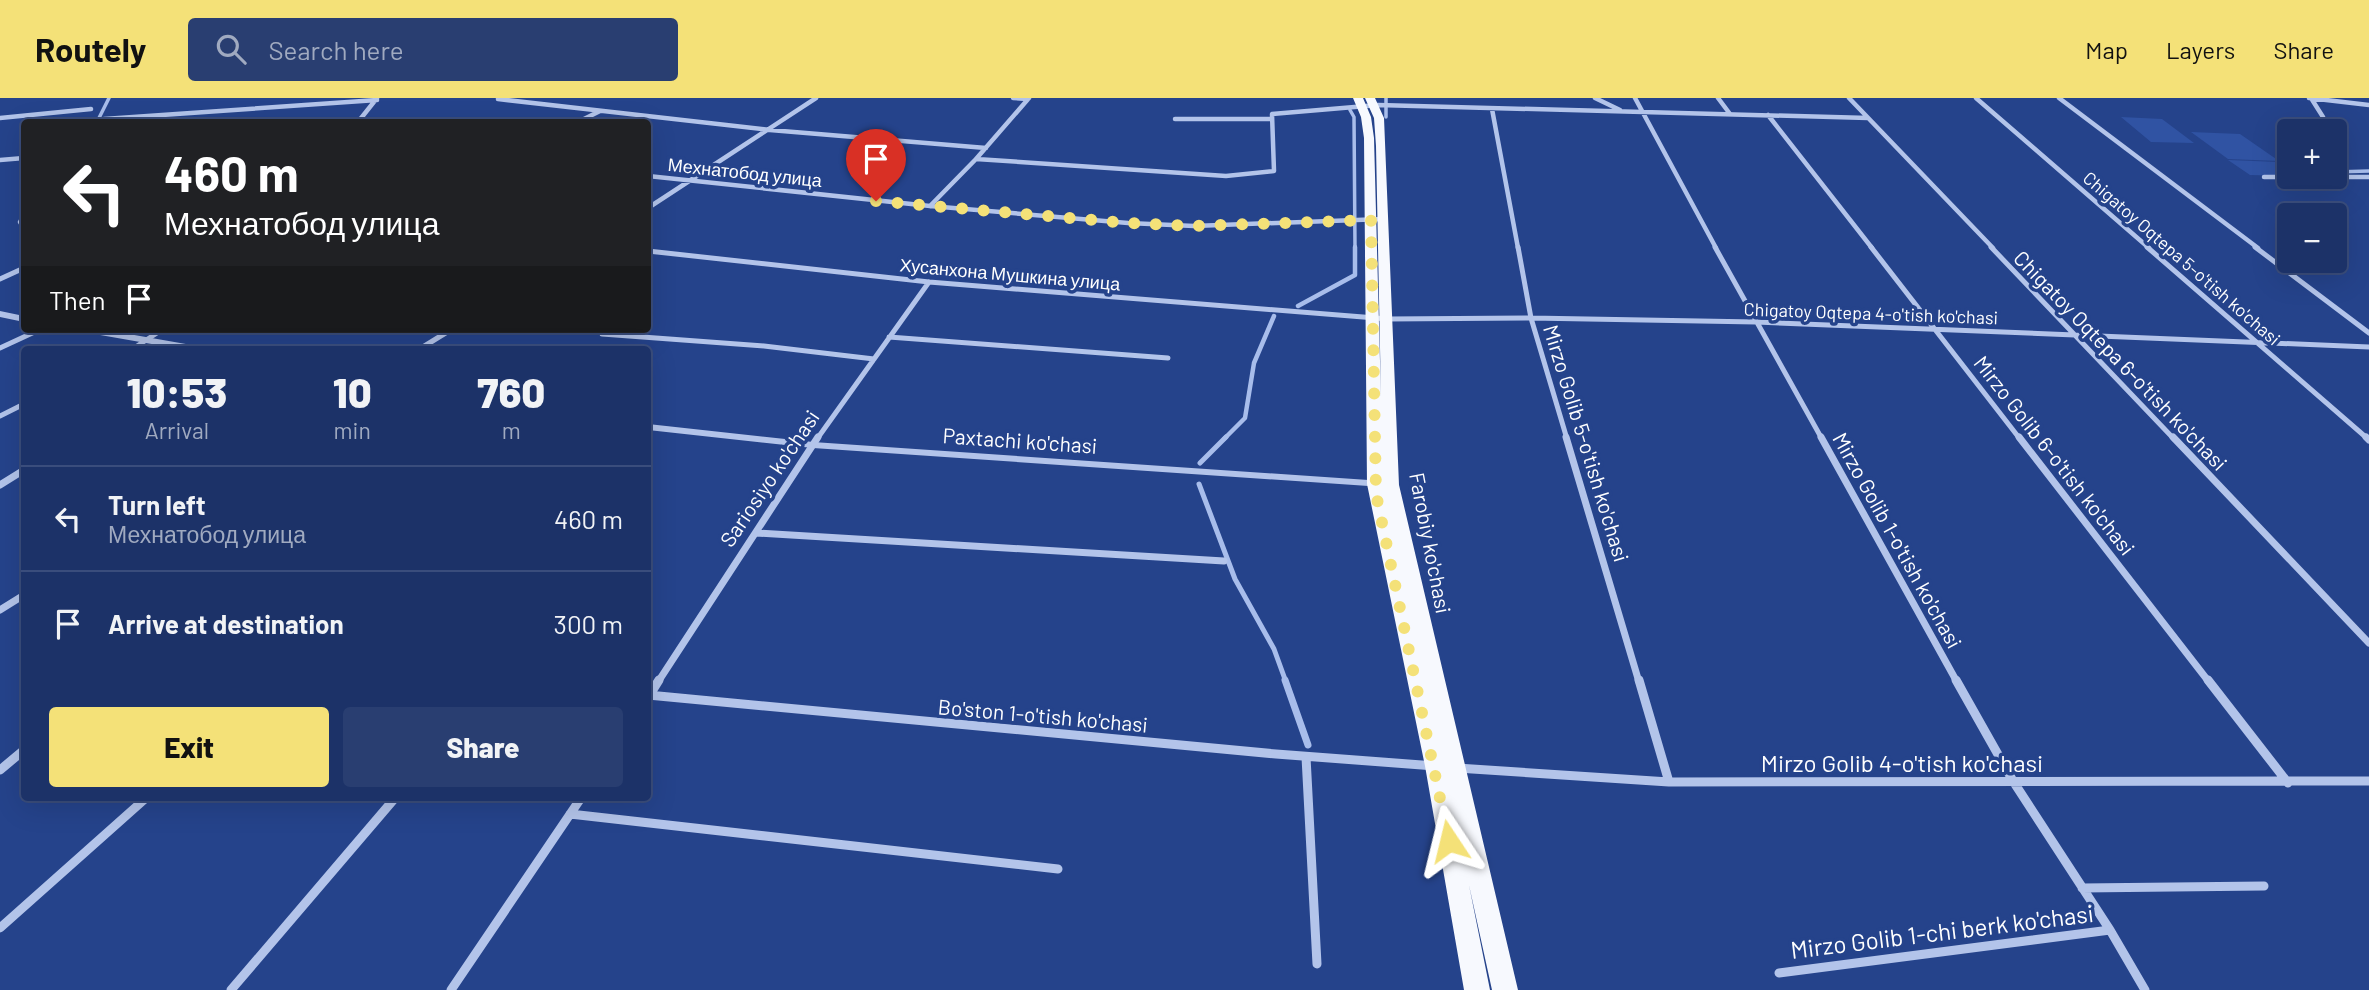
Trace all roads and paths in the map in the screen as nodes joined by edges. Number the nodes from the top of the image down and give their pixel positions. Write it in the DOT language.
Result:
graph roads {
  1 [pos="816,98"];
  2 [pos="1013,98"];
  3 [pos="1028,98"];
  4 [pos="1595,98"];
  5 [pos="1635,98"];
  6 [pos="1718,98"];
  7 [pos="1849,98"];
  8 [pos="1976,98"];
  9 [pos="2059,98"];
  10 [pos="2310,98"];
  11 [pos="377,99"];
  12 [pos="500,99"];
  13 [pos="1364,103"];
  14 [pos="2369,105"];
  15 [pos="1492,109"];
  16 [pos="91,110"];
  17 [pos="601,111"];
  18 [pos="1624,112"];
  19 [pos="1644,112"];
  20 [pos="1730,114"];
  21 [pos="1768,115"];
  22 [pos="2323,117"];
  23 [pos="0,118"];
  24 [pos="1868,118"];
  25 [pos="104,119"];
  26 [pos="360,119"];
  27 [pos="584,119"];
  28 [pos="1175,119"];
  29 [pos="1272,119"];
  30 [pos="770,130"];
  31 [pos="986,148"];
  32 [pos="21,158"];
  33 [pos="976,159"];
  34 [pos="0,160"];
  35 [pos="651,176"];
  36 [pos="2264,177"];
  37 [pos="2369,177"];
  38 [pos="689,181"];
  39 [pos="651,206"];
  40 [pos="930,206"];
  41 [pos="1377,219"];
  42 [pos="651,251"];
  43 [pos="21,269"];
  44 [pos="0,279"];
  45 [pos="929,282"];
  46 [pos="0,314"];
  47 [pos="21,318"];
  48 [pos="1531,318"];
  49 [pos="1380,319"];
  50 [pos="1756,322"];
  51 [pos="1934,329"];
  52 [pos="32,333"];
  53 [pos="107,333"];
  54 [pos="155,333"];
  55 [pos="446,333"];
  56 [pos="2369,333"];
  57 [pos="602,334"];
  58 [pos="2075,335"];
  59 [pos="889,337"];
  60 [pos="144,339"];
  61 [pos="2258,342"];
  62 [pos="136,346"];
  63 [pos="182,346"];
  64 [pos="424,346"];
  65 [pos="2369,347"];
  66 [pos="0,348"];
  67 [pos="1168,358"];
  68 [pos="874,359"];
  69 [pos="21,406"];
  70 [pos="0,416"];
  71 [pos="651,427"];
  72 [pos="2369,440"];
  73 [pos="813,445"];
  74 [pos="21,472"];
  75 [pos="1383,484"];
  76 [pos="0,485"];
  77 [pos="756,533"];
  78 [pos="1224,561"];
  79 [pos="21,597"];
  80 [pos="0,610"];
  81 [pos="2369,643"];
  82 [pos="651,691"];
  83 [pos="651,696"];
  84 [pos="21,752"];
  85 [pos="1306,757"];
  86 [pos="1446,767"];
  87 [pos="0,770"];
  88 [pos="2013,780"];
  89 [pos="2369,781"];
  90 [pos="1669,782"];
  91 [pos="2288,783"];
  92 [pos="143,801"];
  93 [pos="392,801"];
  94 [pos="579,801"];
  95 [pos="570,814"];
  96 [pos="1058,869"];
  97 [pos="2264,886"];
  98 [pos="2082,888"];
  99 [pos="0,928"];
  100 [pos="2110,930"];
  101 [pos="1317,964"];
  102 [pos="1779,974"];
  103 [pos="231,990"];
  104 [pos="451,990"];
  105 [pos="1477,990"];
  106 [pos="1505,990"];
  107 [pos="2145,990"];
  1 -- 30 [label="street"];
  2 -- 3 [label="street"];
  3 -- 31 [label="street"];
  4 -- 18 [label="street"];
  5 -- 19 [label="street, Mirzo Golib 1-o'tish ko'chasi"];
  6 -- 20 [label="street"];
  7 -- 24 [label="street, Chigatoy Oqtepa 6-o'tish ko'chasi"];
  8 -- 61 [label="street, Chigatoy Oqtepa 5-o'tish ko'chasi"];
  9 -- 56 [label="street"];
  10 -- 14 [label="street"];
  10 -- 22 [label="street"];
  11 -- 25 [label="street"];
  11 -- 26 [label="street"];
  12 -- 17 [label="street"];
  13 -- 15 [label="street"];
  13 -- 29 [label="street"];
  13 -- 41 [label="main road, Farobiy ko'chasi"];
  15 -- 18 [label="street"];
  15 -- 48 [label="street, Mirzo Golib 5-o'tish ko'chasi"];
  16 -- 23 [label="street"];
  17 -- 27 [label="street"];
  17 -- 30 [label="street"];
  18 -- 19 [label="street"];
  19 -- 20 [label="street"];
  19 -- 50 [label="street, Mirzo Golib 1-o'tish ko'chasi"];
  20 -- 21 [label="street"];
  21 -- 24 [label="street"];
  21 -- 51 [label="street, Mirzo Golib 6-o'tish ko'chasi"];
  24 -- 58 [label="street, Chigatoy Oqtepa 6-o'tish ko'chasi"];
  28 -- 29 [label="street"];
  29 -- 33 [label="street"];
  30 -- 31 [label="street"];
  30 -- 38 [label="street"];
  31 -- 33 [label="street"];
  32 -- 34 [label="street"];
  33 -- 40 [label="street"];
  35 -- 38 [label="street, Мехнатобод улица"];
  36 -- 37 [label="street"];
  38 -- 39 [label="street"];
  38 -- 40 [label="street, Мехнатобод улица"];
  40 -- 41 [label="street, Мехнатобод улица"];
  41 -- 49 [label="main road, Farobiy ko'chasi"];
  42 -- 45 [label="street, Хусанхона Мушкина улица"];
  43 -- 44 [label="street"];
  45 -- 49 [label="street, Хусанхона Мушкина улица"];
  45 -- 59 [label="street, Sariosiyo ko'chasi"];
  46 -- 47 [label="street"];
  48 -- 49 [label="street, Chigatoy Oqtepa 4-o'tish ko'chasi"];
  48 -- 50 [label="street, Chigatoy Oqtepa 4-o'tish ko'chasi"];
  48 -- 90 [label="street, Mirzo Golib 5-o'tish ko'chasi"];
  49 -- 75 [label="main road, Farobiy ko'chasi"];
  50 -- 51 [label="street, Chigatoy Oqtepa 4-o'tish ko'chasi"];
  50 -- 88 [label="street, Mirzo Golib 1-o'tish ko'chasi"];
  51 -- 58 [label="street, Chigatoy Oqtepa 4-o'tish ko'chasi"];
  51 -- 91 [label="street, Mirzo Golib 6-o'tish ko'chasi"];
  52 -- 66 [label="street"];
  53 -- 60 [label="street"];
  54 -- 60 [label="street"];
  55 -- 64 [label="street"];
  57 -- 68 [label="street"];
  58 -- 61 [label="street, Chigatoy Oqtepa 4-o'tish ko'chasi"];
  58 -- 81 [label="street, Chigatoy Oqtepa 6-o'tish ko'chasi"];
  59 -- 67 [label="street"];
  59 -- 68 [label="street, Sariosiyo ko'chasi"];
  60 -- 62 [label="street"];
  60 -- 63 [label="street"];
  61 -- 65 [label="street, Chigatoy Oqtepa 4-o'tish ko'chasi"];
  61 -- 72 [label="street, Chigatoy Oqtepa 5-o'tish ko'chasi"];
  68 -- 73 [label="street, Sariosiyo ko'chasi"];
  69 -- 70 [label="street"];
  71 -- 73 [label="street, Paxtachi ko'chasi"];
  73 -- 75 [label="street, Paxtachi ko'chasi"];
  73 -- 77 [label="street, Sariosiyo ko'chasi"];
  74 -- 76 [label="street"];
  75 -- 86 [label="main road, Farobiy ko'chasi"];
  77 -- 78 [label="street"];
  77 -- 82 [label="street, Sariosiyo ko'chasi"];
  79 -- 80 [label="street"];
  83 -- 85 [label="street, Bo'ston 1-o'tish ko'chasi"];
  84 -- 87 [label="street"];
  85 -- 86 [label="street, Bo'ston 1-o'tish ko'chasi"];
  85 -- 101 [label="street"];
  86 -- 90 [label="street, Mirzo Golib 4-o'tish ko'chasi"];
  86 -- 105 [label="main road, Farobiy ko'chasi"];
  86 -- 106 [label="main road, Farobiy ko'chasi"];
  88 -- 90 [label="street, Mirzo Golib 4-o'tish ko'chasi"];
  88 -- 91 [label="street, Mirzo Golib 4-o'tish ko'chasi"];
  88 -- 98 [label="street, Mirzo Golib 1-o'tish ko'chasi"];
  89 -- 91 [label="street, Mirzo Golib 4-o'tish ko'chasi"];
  92 -- 99 [label="street"];
  93 -- 103 [label="street"];
  94 -- 95 [label="street"];
  95 -- 96 [label="street"];
  95 -- 104 [label="street"];
  97 -- 98 [label="street"];
  98 -- 100 [label="street, Mirzo Golib 1-o'tish ko'chasi"];
  100 -- 102 [label="street, Mirzo Golib 1-chi berk ko'chasi"];
  100 -- 107 [label="street, Mirzo Golib 1-o'tish ko'chasi"];
}
